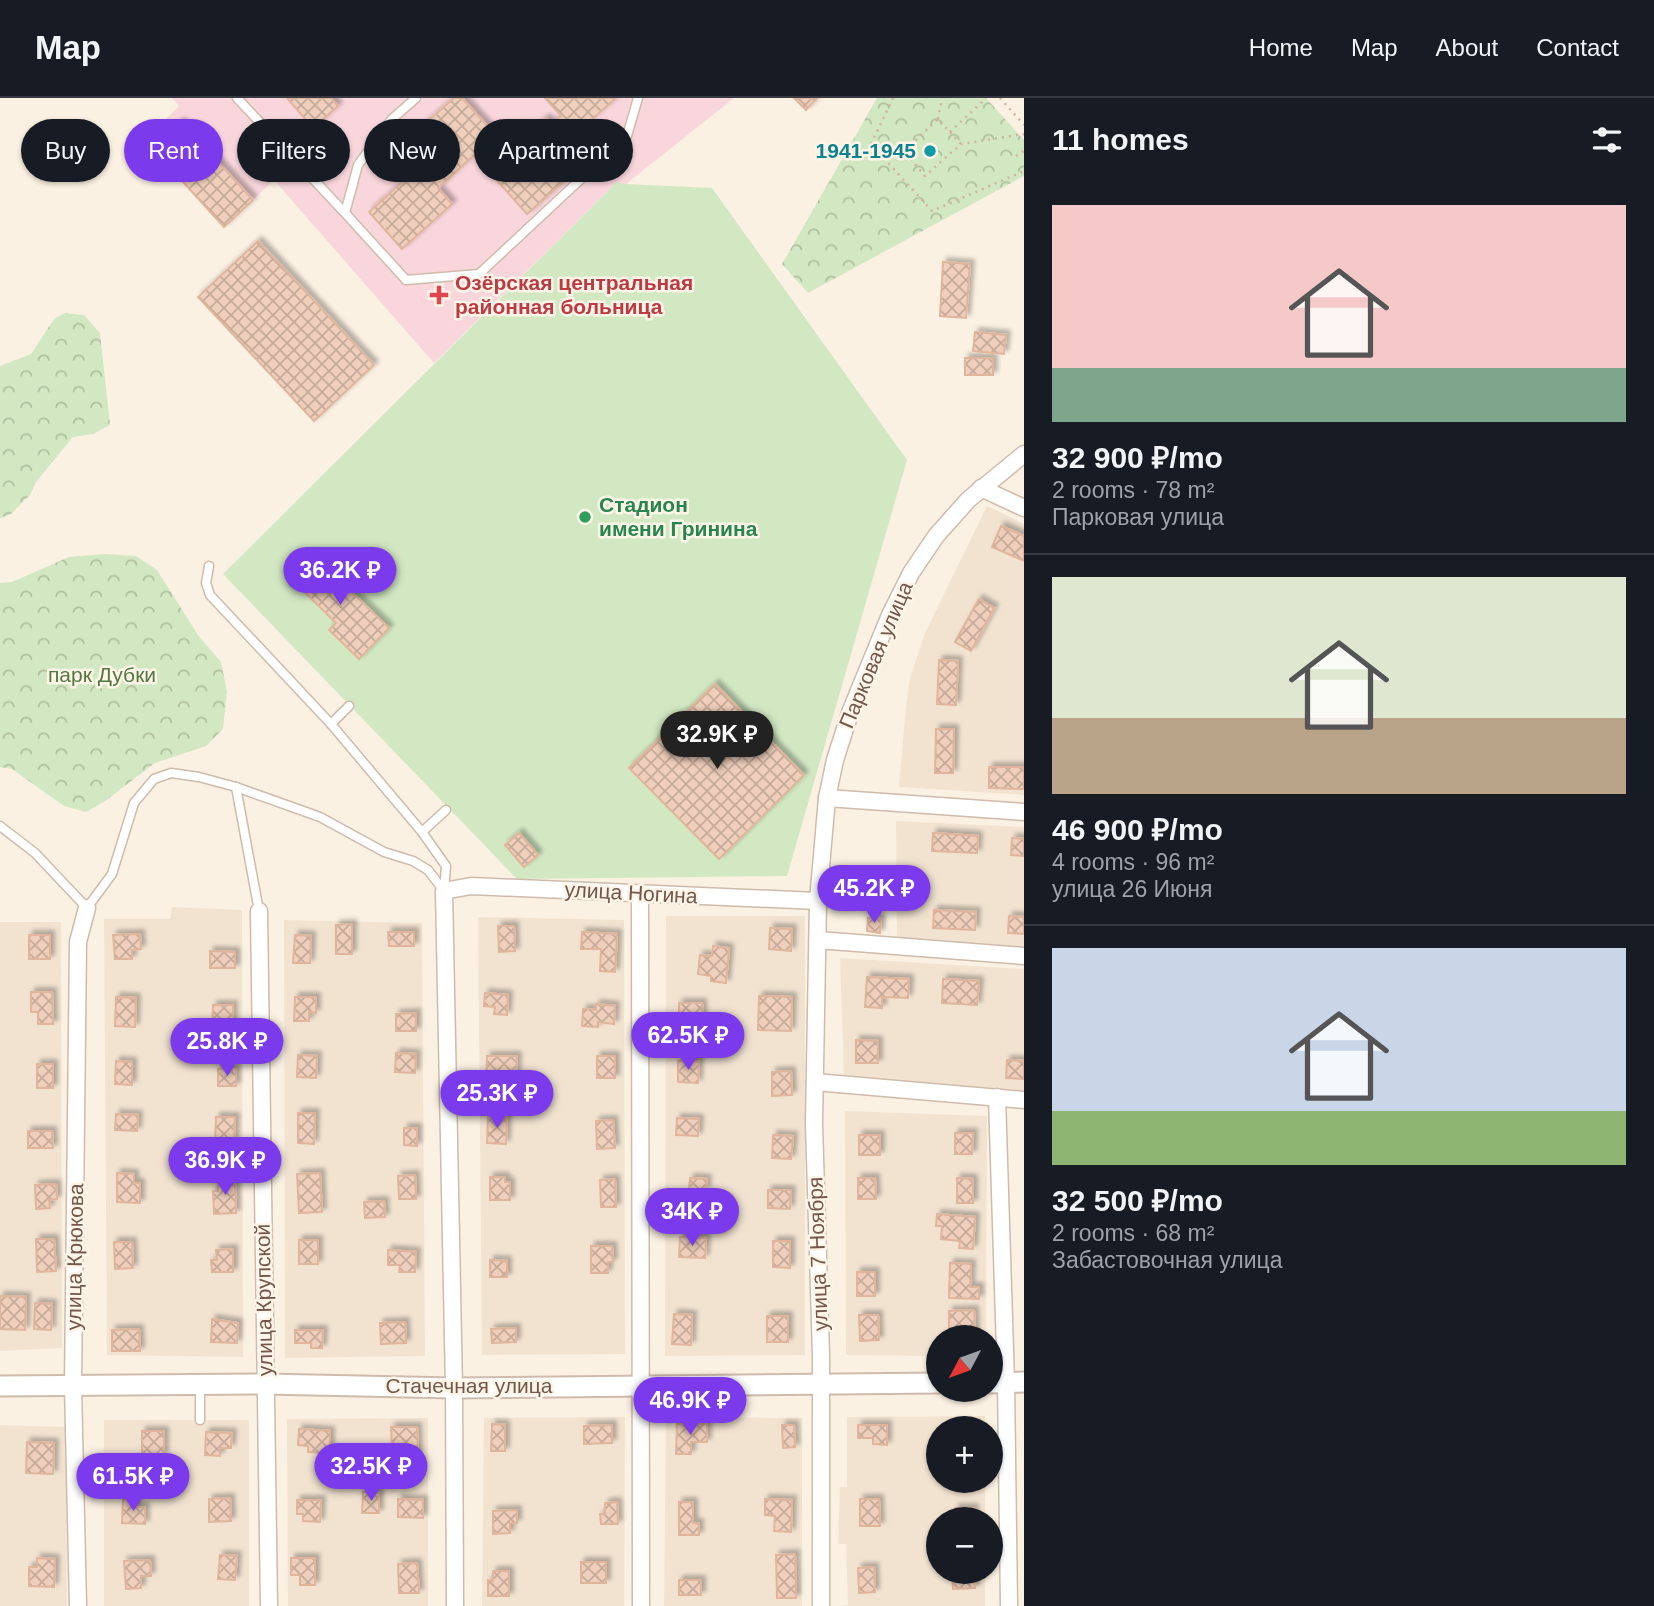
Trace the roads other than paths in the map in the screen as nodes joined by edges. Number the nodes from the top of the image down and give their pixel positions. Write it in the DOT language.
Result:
graph roads {
  1 [pos="237,98"];
  2 [pos="416,98"];
  3 [pos="638,98"];
  4 [pos="345,213"];
  5 [pos="1024,454"];
  6 [pos="981,488"];
  7 [pos="1024,508"];
  8 [pos="209,566"];
  9 [pos="349,706"];
  10 [pos="331,724"];
  11 [pos="236,788"];
  12 [pos="827,798"];
  13 [pos="446,810"];
  14 [pos="1024,812"];
  15 [pos="0,826"];
  16 [pos="422,832"];
  17 [pos="444,891"];
  18 [pos="640,894"];
  19 [pos="818,901"];
  20 [pos="87,908"];
  21 [pos="260,911"];
  22 [pos="818,940"];
  23 [pos="1024,956"];
  24 [pos="815,1082"];
  25 [pos="997,1097"];
  26 [pos="1024,1100"];
  27 [pos="1007,1382"];
  28 [pos="926,1383"];
  29 [pos="265,1384"];
  30 [pos="821,1384"];
  31 [pos="200,1385"];
  32 [pos="640,1385"];
  33 [pos="0,1386"];
  34 [pos="73,1386"];
  35 [pos="454,1388"];
  36 [pos="200,1420"];
  37 [pos="78,1606"];
  38 [pos="269,1606"];
  39 [pos="455,1606"];
  40 [pos="641,1606"];
  41 [pos="821,1606"];
  42 [pos="1009,1606"];
  1 -- 4 [label="lane"];
  2 -- 4 [label="lane"];
  3 -- 4 [label="lane"];
  5 -- 6 [label="street, Парковая улица"];
  6 -- 7 [label="street"];
  6 -- 12 [label="street, Парковая улица"];
  8 -- 10 [label="lane"];
  9 -- 10 [label="lane"];
  10 -- 16 [label="lane"];
  11 -- 17 [label="lane"];
  11 -- 20 [label="lane"];
  11 -- 21 [label="lane"];
  12 -- 14 [label="street"];
  12 -- 19 [label="street, Парковая улица"];
  13 -- 16 [label="lane"];
  15 -- 20 [label="lane"];
  16 -- 17 [label="lane"];
  17 -- 18 [label="street, улица Ногина"];
  17 -- 35 [label="street"];
  18 -- 19 [label="street, улица Ногина"];
  18 -- 32 [label="street"];
  19 -- 22 [label="street, улица 7 Ноября"];
  20 -- 34 [label="street, улица Крюкова"];
  21 -- 29 [label="street, улица Крупской"];
  22 -- 23 [label="street"];
  22 -- 24 [label="street, улица 7 Ноября"];
  24 -- 25 [label="street"];
  24 -- 30 [label="street, улица 7 Ноября"];
  25 -- 26 [label="street"];
  25 -- 27 [label="street"];
  27 -- 42 [label="street"];
  28 -- 30 [label="street, Стачечная улица"];
  29 -- 31 [label="street, Стачечная улица"];
  29 -- 35 [label="street, Стачечная улица"];
  29 -- 38 [label="street, улица Крупской"];
  30 -- 32 [label="street, Стачечная улица"];
  30 -- 41 [label="street, улица 7 Ноября"];
  31 -- 34 [label="street, Стачечная улица"];
  31 -- 36 [label="lane"];
  32 -- 35 [label="street, Стачечная улица"];
  32 -- 40 [label="street"];
  33 -- 34 [label="street, Стачечная улица"];
  34 -- 37 [label="street, улица Крюкова"];
  35 -- 39 [label="street"];
}
